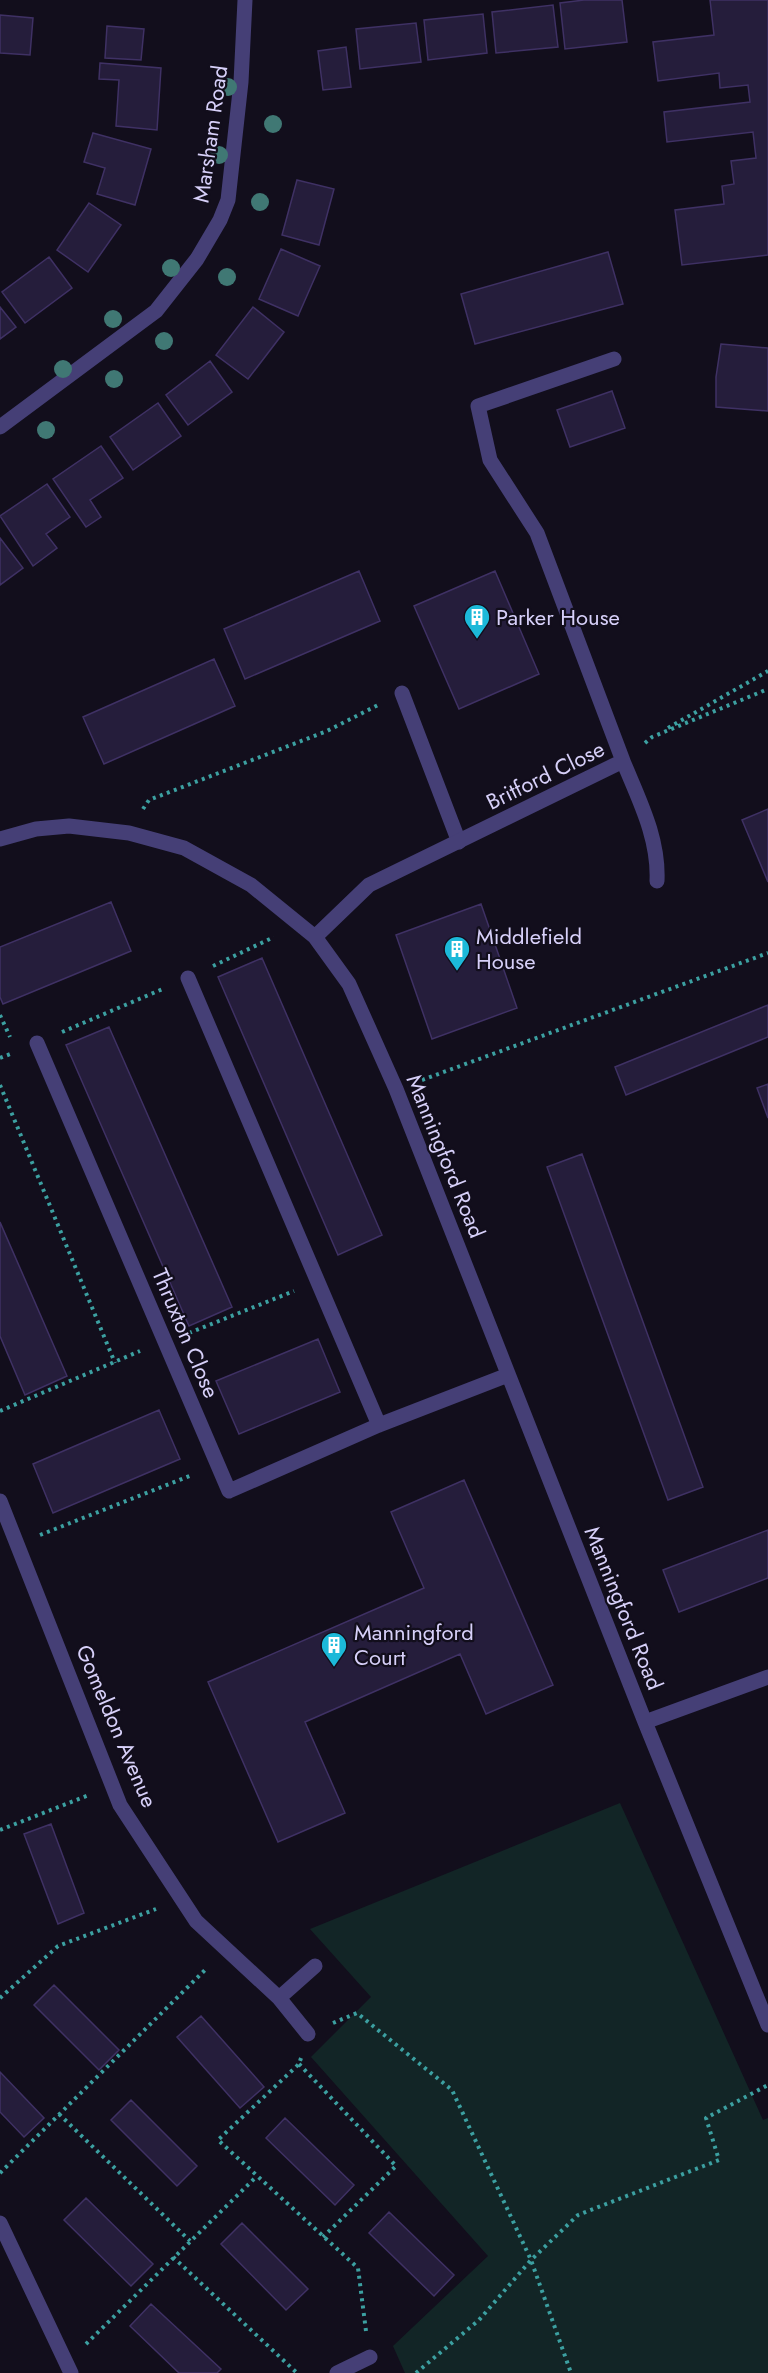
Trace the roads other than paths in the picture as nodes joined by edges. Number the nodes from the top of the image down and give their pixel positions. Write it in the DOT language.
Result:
graph roads {
  1 [pos="245,0"];
  2 [pos="614,359"];
  3 [pos="0,427"];
  4 [pos="402,693"];
  5 [pos="623,761"];
  6 [pos="0,839"];
  7 [pos="459,842"];
  8 [pos="657,881"];
  9 [pos="315,937"];
  10 [pos="188,978"];
  11 [pos="37,1043"];
  12 [pos="508,1375"];
  13 [pos="379,1425"];
  14 [pos="0,1501"];
  15 [pos="768,1677"];
  16 [pos="645,1722"];
  17 [pos="315,1966"];
  18 [pos="279,1998"];
  19 [pos="768,2025"];
  20 [pos="308,2034"];
  21 [pos="0,2223"];
  22 [pos="370,2357"];
  23 [pos="69,2368"];
  24 [pos="337,2373"];
  1 -- 3 [label="street, Marsham Road"];
  2 -- 5 [label="street, Britford Close"];
  4 -- 7 [label="street"];
  5 -- 7 [label="street, Britford Close"];
  5 -- 8 [label="street"];
  6 -- 9 [label="street, Manningford Road"];
  7 -- 9 [label="street, Britford Close"];
  9 -- 12 [label="street, Manningford Road"];
  10 -- 13 [label="street"];
  11 -- 13 [label="street, Thruxton Close"];
  12 -- 13 [label="street, Thruxton Close"];
  12 -- 16 [label="street, Manningford Road"];
  14 -- 18 [label="street, Gomeldon Avenue"];
  15 -- 16 [label="street, Manningford Road"];
  16 -- 19 [label="street, Manningford Road"];
  17 -- 18 [label="street"];
  18 -- 20 [label="street, Gomeldon Avenue"];
  21 -- 23 [label="street"];
  22 -- 24 [label="street"];
}
